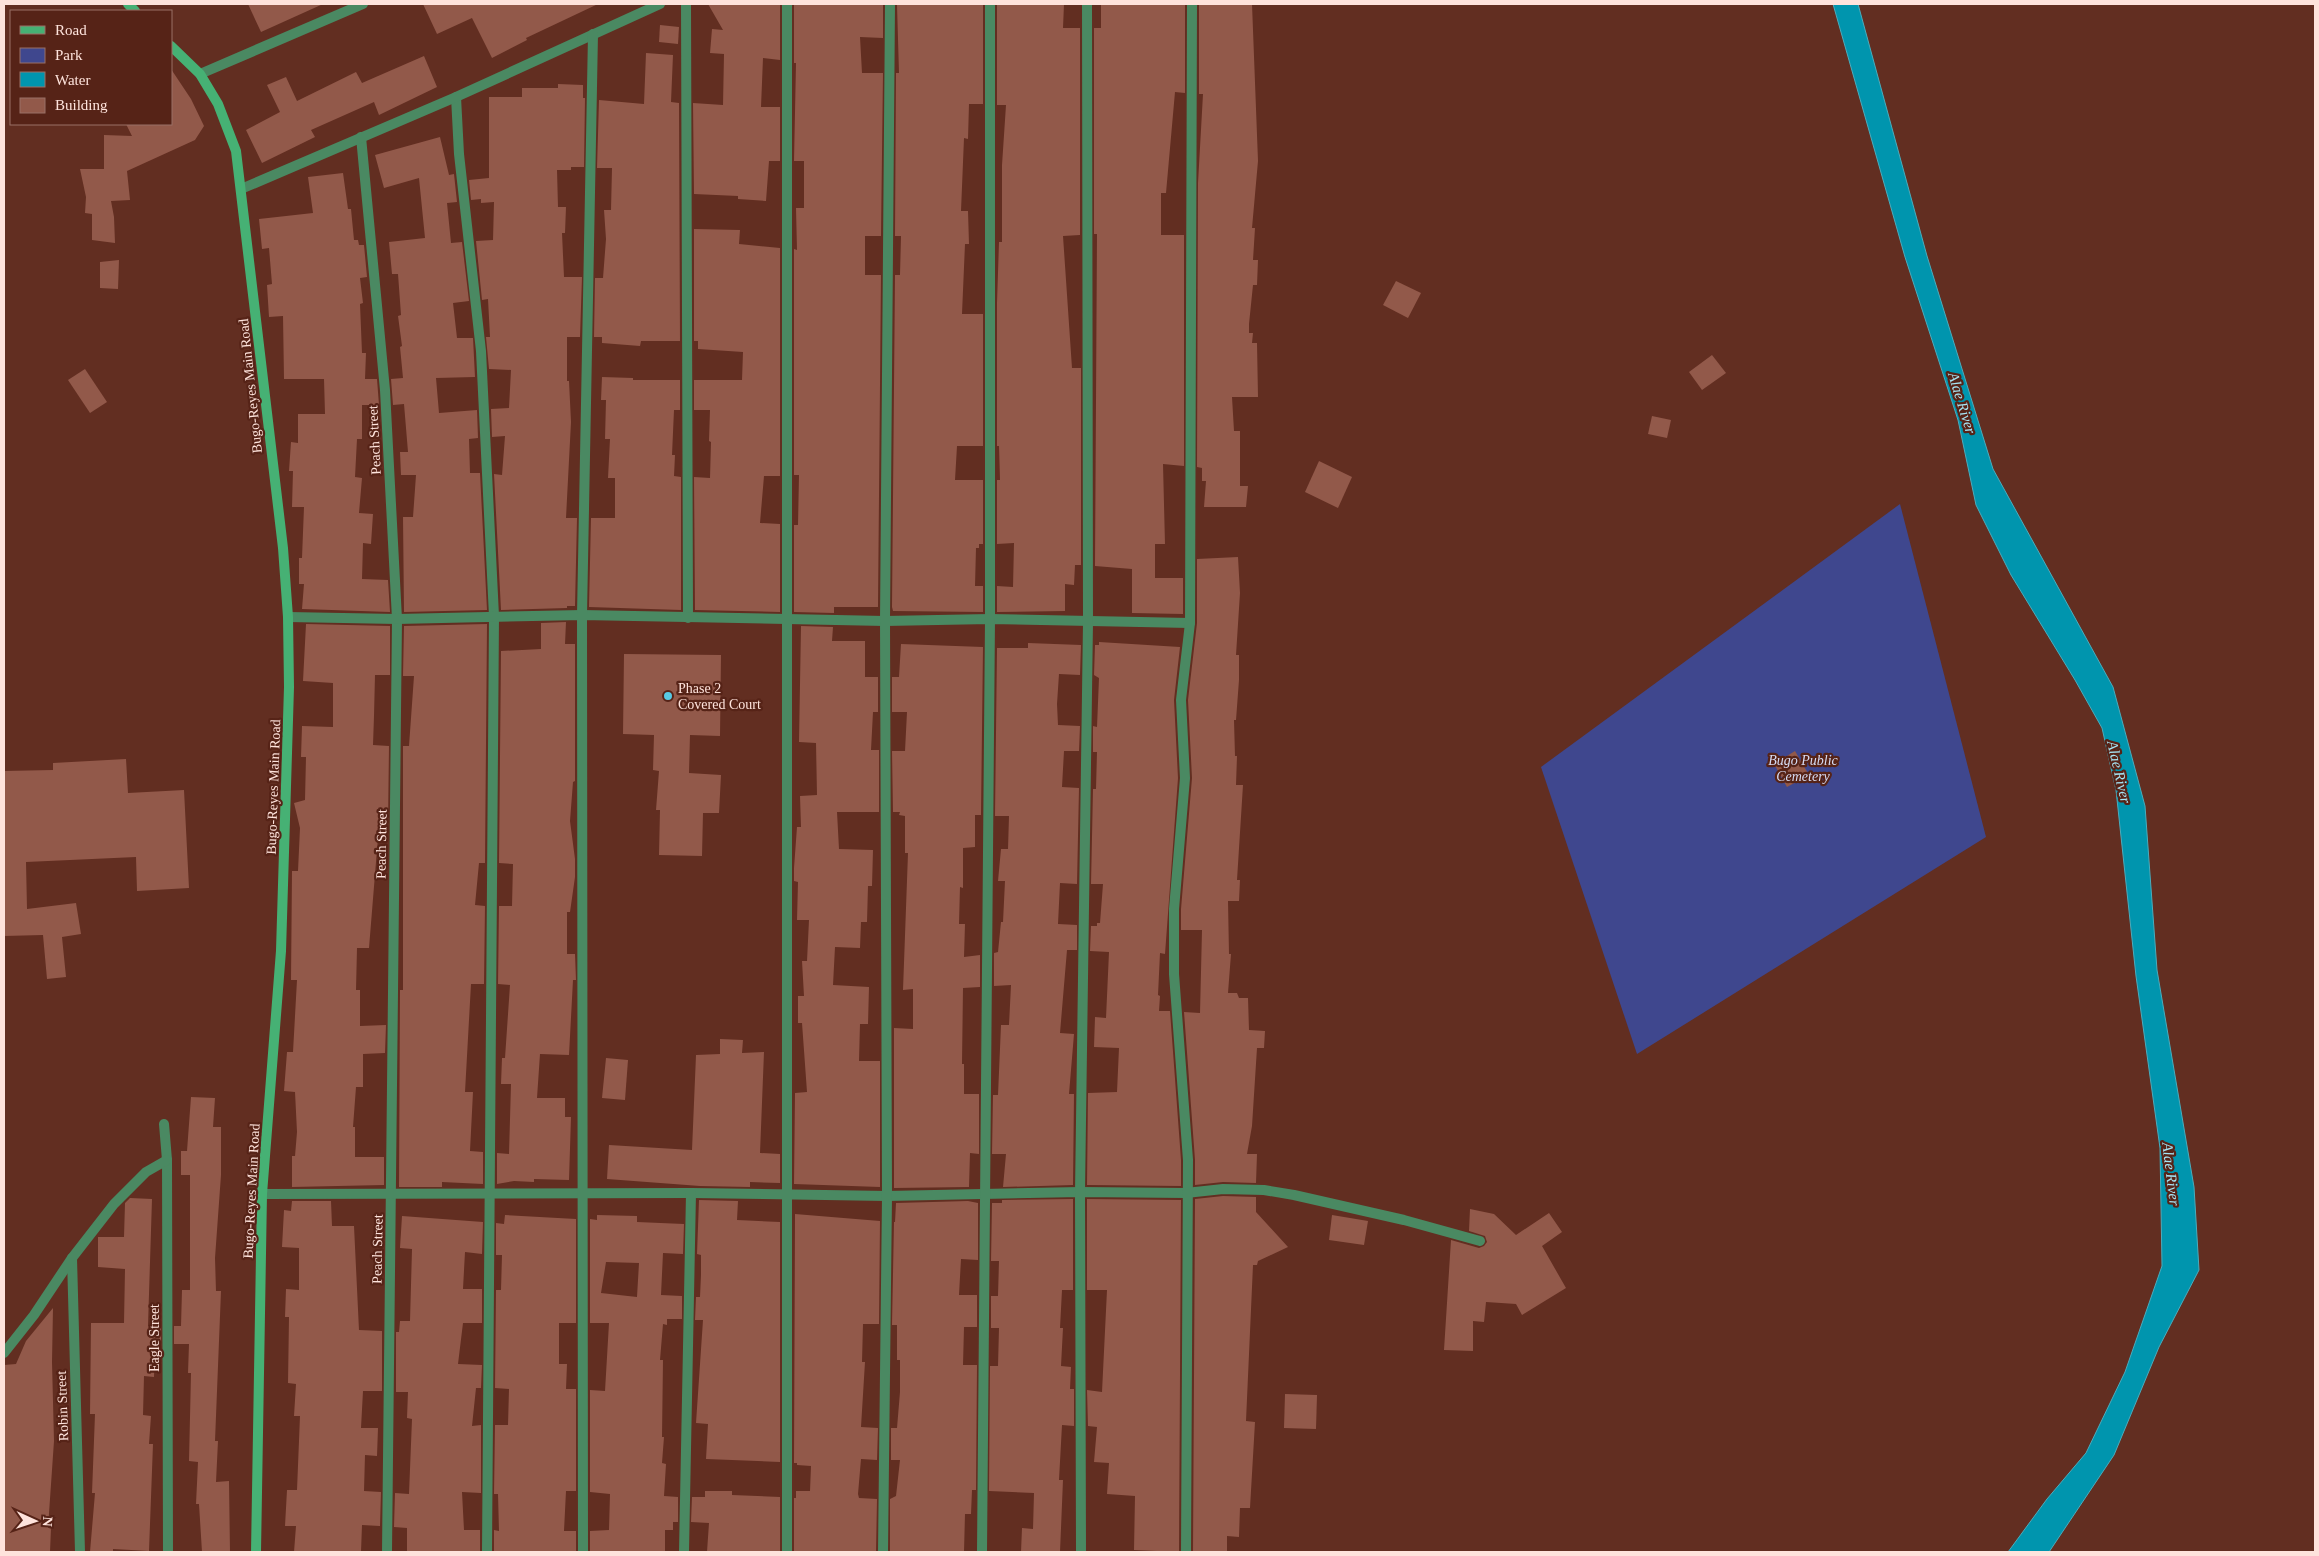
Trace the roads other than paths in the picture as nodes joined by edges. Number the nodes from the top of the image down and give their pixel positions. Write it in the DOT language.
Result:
graph roads {
  1 [pos="363,4"];
  2 [pos="660,4"];
  3 [pos="686,4"];
  4 [pos="787,4"];
  5 [pos="890,4"];
  6 [pos="990,4"];
  7 [pos="1087,4"];
  8 [pos="1192,4"];
  9 [pos="593,34"];
  10 [pos="172,47"];
  11 [pos="200,74"];
  12 [pos="456,97"];
  13 [pos="361,137"];
  14 [pos="241,189"];
  15 [pos="582,615"];
  16 [pos="494,616"];
  17 [pos="288,617"];
  18 [pos="688,618"];
  19 [pos="397,619"];
  20 [pos="785,619"];
  21 [pos="990,619"];
  22 [pos="885,621"];
  23 [pos="1088,622"];
  24 [pos="1190,623"];
  25 [pos="164,1124"];
  26 [pos="167,1160"];
  27 [pos="490,1192"];
  28 [pos="691,1192"];
  29 [pos="1080,1192"];
  30 [pos="584,1193"];
  31 [pos="1186,1193"];
  32 [pos="262,1194"];
  33 [pos="392,1194"];
  34 [pos="986,1194"];
  35 [pos="787,1196"];
  36 [pos="888,1196"];
  37 [pos="1480,1241"];
  38 [pos="72,1258"];
  39 [pos="4,1353"];
  40 [pos="80,1552"];
  41 [pos="168,1552"];
  42 [pos="256,1552"];
  43 [pos="387,1552"];
  44 [pos="487,1552"];
  45 [pos="583,1552"];
  46 [pos="684,1552"];
  47 [pos="787,1552"];
  48 [pos="884,1552"];
  49 [pos="982,1552"];
  50 [pos="1081,1552"];
  51 [pos="1186,1552"];
  1 -- 11 [label="street"];
  2 -- 9 [label="street"];
  3 -- 18 [label="street"];
  4 -- 20 [label="street"];
  5 -- 22 [label="street"];
  6 -- 21 [label="street"];
  7 -- 23 [label="street"];
  8 -- 24 [label="street"];
  9 -- 12 [label="street"];
  9 -- 15 [label="street"];
  10 -- 11 [label="street, Bugo-Reyes Main Road"];
  11 -- 14 [label="street, Bugo-Reyes Main Road"];
  12 -- 13 [label="street"];
  12 -- 16 [label="street"];
  13 -- 14 [label="street"];
  13 -- 19 [label="street, Peach Street"];
  14 -- 17 [label="street, Bugo-Reyes Main Road"];
  15 -- 16 [label="street"];
  15 -- 18 [label="street"];
  15 -- 30 [label="street"];
  16 -- 19 [label="street"];
  16 -- 27 [label="street"];
  17 -- 19 [label="street"];
  17 -- 32 [label="street, Bugo-Reyes Main Road"];
  18 -- 20 [label="street"];
  19 -- 33 [label="street, Peach Street"];
  20 -- 22 [label="street"];
  20 -- 35 [label="street"];
  21 -- 22 [label="street"];
  21 -- 23 [label="street"];
  21 -- 34 [label="street"];
  22 -- 36 [label="street"];
  23 -- 24 [label="street"];
  23 -- 29 [label="street"];
  24 -- 31 [label="street"];
  25 -- 26 [label="street, Eagle Street"];
  26 -- 38 [label="street"];
  26 -- 41 [label="street, Eagle Street"];
  27 -- 30 [label="street"];
  27 -- 33 [label="street"];
  27 -- 44 [label="street"];
  28 -- 30 [label="street"];
  28 -- 35 [label="street"];
  28 -- 46 [label="street"];
  29 -- 31 [label="street"];
  29 -- 34 [label="street"];
  29 -- 50 [label="street"];
  30 -- 45 [label="street"];
  31 -- 37 [label="street"];
  31 -- 51 [label="street"];
  32 -- 33 [label="street"];
  32 -- 42 [label="street, Bugo-Reyes Main Road"];
  33 -- 43 [label="street, Peach Street"];
  34 -- 36 [label="street"];
  34 -- 49 [label="street"];
  35 -- 36 [label="street"];
  35 -- 47 [label="street"];
  36 -- 48 [label="street"];
  38 -- 39 [label="street"];
  38 -- 40 [label="street, Robin Street"];
}
